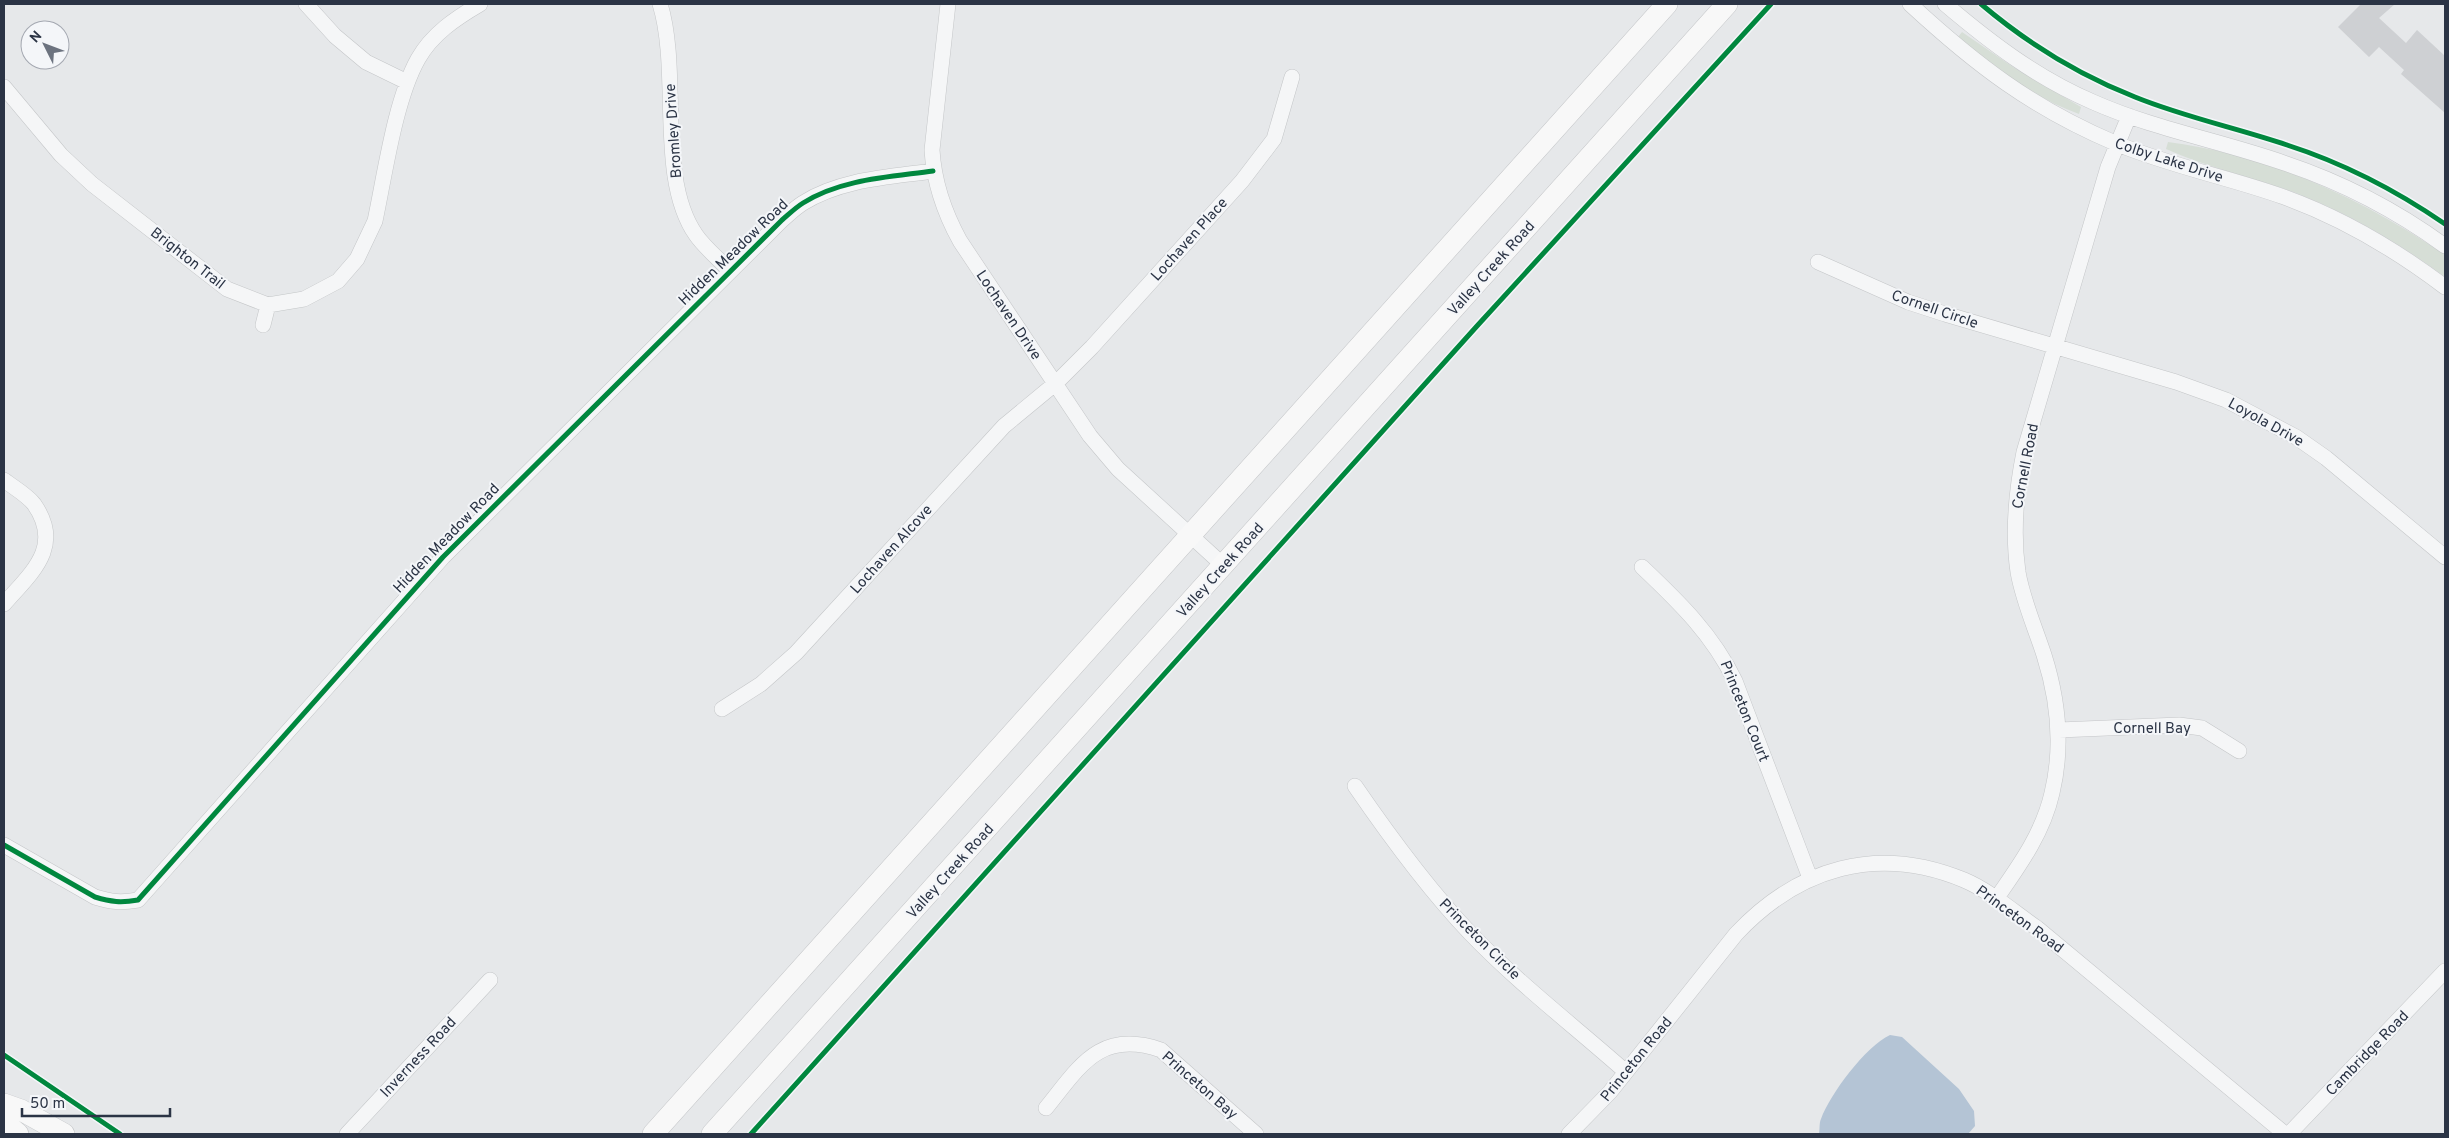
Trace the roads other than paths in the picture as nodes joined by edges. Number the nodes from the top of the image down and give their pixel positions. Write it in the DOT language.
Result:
graph roads {
  1 [pos="306,4"];
  2 [pos="480,4"];
  3 [pos="660,4"];
  4 [pos="948,4"];
  5 [pos="1667,4"];
  6 [pos="1728,4"];
  7 [pos="1910,4"];
  8 [pos="1945,4"];
  9 [pos="1292,77"];
  10 [pos="407,82"];
  11 [pos="4,87"];
  12 [pos="2129,116"];
  13 [pos="2117,144"];
  14 [pos="933,171"];
  15 [pos="2445,246"];
  16 [pos="1818,262"];
  17 [pos="730,271"];
  18 [pos="2445,287"];
  19 [pos="268,305"];
  20 [pos="263,325"];
  21 [pos="2055,346"];
  22 [pos="1056,383"];
  23 [pos="4,480"];
  24 [pos="1190,536"];
  25 [pos="2445,557"];
  26 [pos="1224,566"];
  27 [pos="1642,567"];
  28 [pos="4,604"];
  29 [pos="722,709"];
  30 [pos="2059,730"];
  31 [pos="2239,751"];
  32 [pos="1355,786"];
  33 [pos="4,845"];
  34 [pos="1810,878"];
  35 [pos="1996,899"];
  36 [pos="2445,971"];
  37 [pos="490,980"];
  38 [pos="1626,1072"];
  39 [pos="4,1104"];
  40 [pos="1046,1108"];
  41 [pos="4,1122"];
  42 [pos="18,1134"];
  43 [pos="64,1134"];
  44 [pos="347,1134"];
  45 [pos="653,1134"];
  46 [pos="712,1134"];
  47 [pos="1256,1134"];
  48 [pos="1568,1134"];
  49 [pos="2285,1134"];
  50 [pos="2289,1134"];
  1 -- 10 [label="street"];
  2 -- 10 [label="street"];
  3 -- 17 [label="street, Bromley Drive"];
  4 -- 14 [label="street, Lochaven Drive"];
  5 -- 24 [label="main road"];
  6 -- 26 [label="main road, Valley Creek Road"];
  7 -- 13 [label="street, Colby Lake Drive"];
  8 -- 12 [label="street, Colby Lake Drive"];
  9 -- 22 [label="street, Lochaven Place"];
  10 -- 19 [label="street"];
  11 -- 19 [label="street, Brighton Trail"];
  12 -- 13 [label="street, Cornell Road"];
  12 -- 15 [label="street, Colby Lake Drive"];
  13 -- 18 [label="street, Colby Lake Drive"];
  13 -- 21 [label="street, Cornell Road"];
  14 -- 17 [label="street, Hidden Meadow Road"];
  14 -- 22 [label="street, Lochaven Drive"];
  16 -- 21 [label="street, Cornell Circle"];
  17 -- 33 [label="street, Hidden Meadow Road"];
  19 -- 20 [label="street"];
  21 -- 25 [label="street, Loyola Drive"];
  21 -- 30 [label="street, Cornell Road"];
  22 -- 24 [label="street, Lochaven Drive"];
  22 -- 29 [label="street, Lochaven Alcove"];
  23 -- 28 [label="street"];
  24 -- 26 [label="street, Lochaven Drive"];
  24 -- 45 [label="main road"];
  26 -- 46 [label="main road, Valley Creek Road"];
  27 -- 34 [label="street, Princeton Court"];
  30 -- 31 [label="street, Cornell Bay"];
  30 -- 35 [label="street, Cornell Road"];
  32 -- 38 [label="street, Princeton Circle"];
  34 -- 35 [label="street, Princeton Road"];
  34 -- 38 [label="street, Princeton Road"];
  35 -- 49 [label="street, Princeton Road"];
  36 -- 50 [label="street, Cambridge Road"];
  37 -- 44 [label="street, Inverness Road"];
  38 -- 48 [label="street, Princeton Road"];
  39 -- 43 [label="main road"];
  40 -- 47 [label="street, Princeton Bay"];
  41 -- 42 [label="main road"];
}
